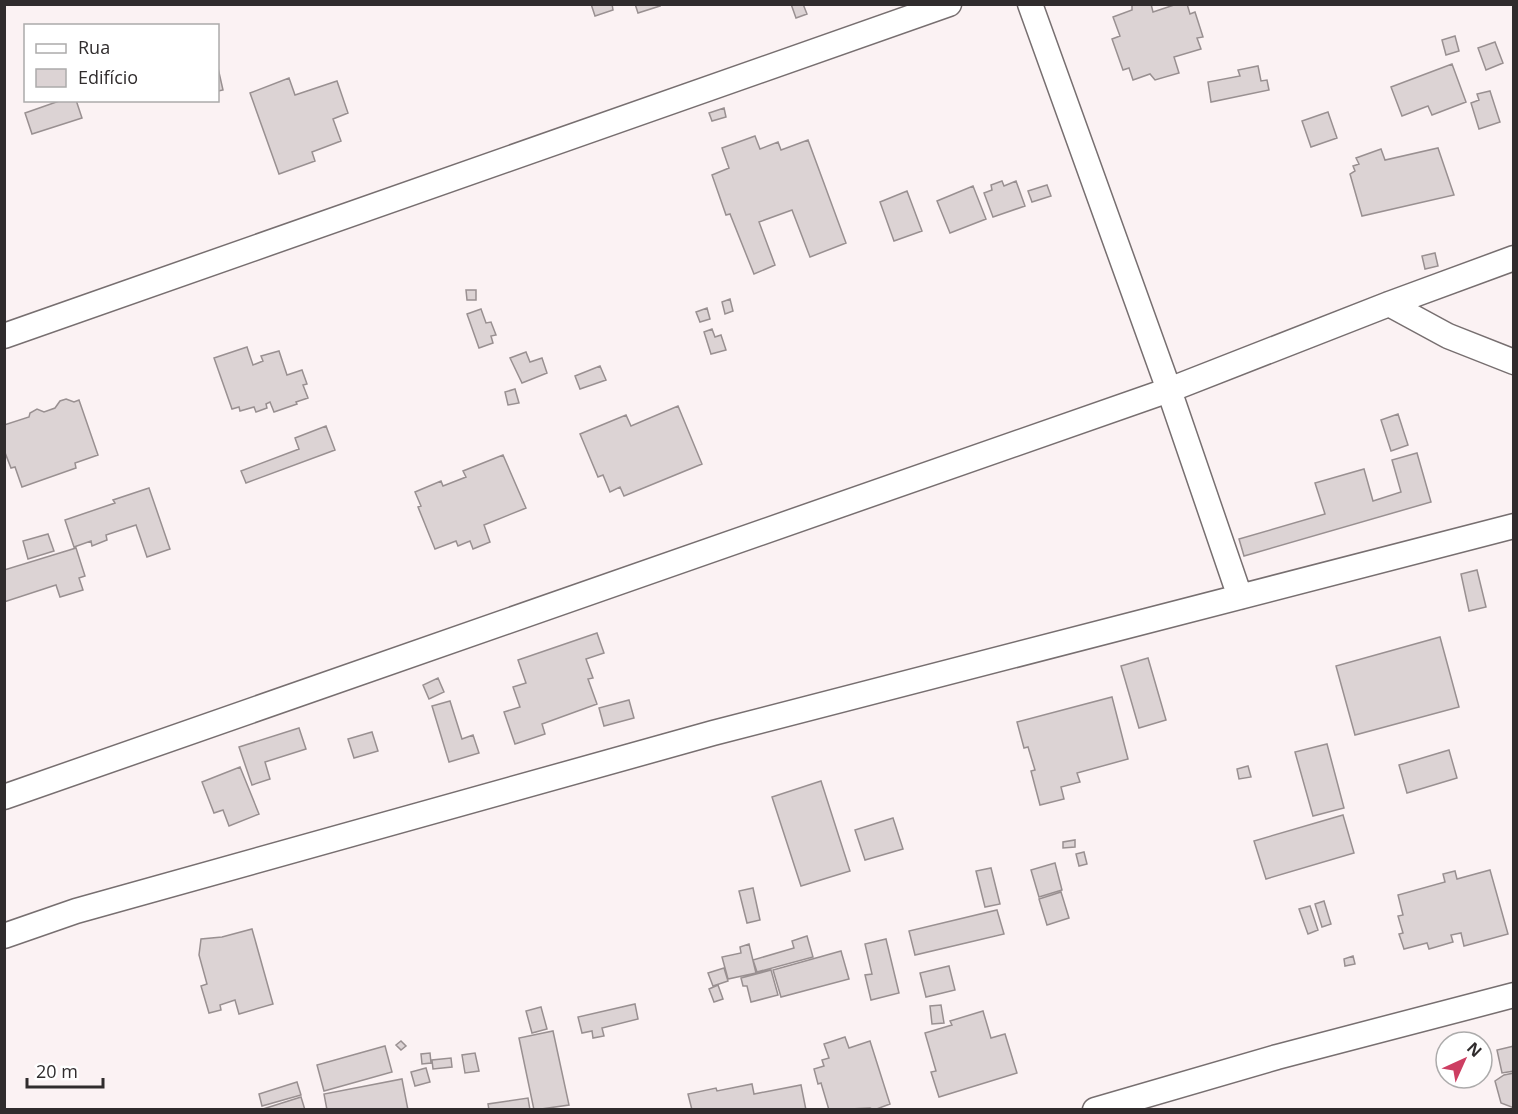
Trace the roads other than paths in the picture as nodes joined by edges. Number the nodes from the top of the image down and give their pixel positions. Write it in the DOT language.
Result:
graph roads {
  1 [pos="949,4"];
  2 [pos="1030,4"];
  3 [pos="1514,258"];
  4 [pos="1389,304"];
  5 [pos="4,336"];
  6 [pos="1514,362"];
  7 [pos="1169,390"];
  8 [pos="1514,526"];
  9 [pos="1240,597"];
  10 [pos="4,797"];
  11 [pos="4,936"];
  12 [pos="1514,995"];
  13 [pos="1095,1110"];
  1 -- 5 [label="street"];
  2 -- 7 [label="street"];
  3 -- 4 [label="street"];
  4 -- 6 [label="street"];
  4 -- 7 [label="street"];
  7 -- 9 [label="street"];
  7 -- 10 [label="street"];
  8 -- 9 [label="street"];
  9 -- 11 [label="street"];
  12 -- 13 [label="street"];
}
